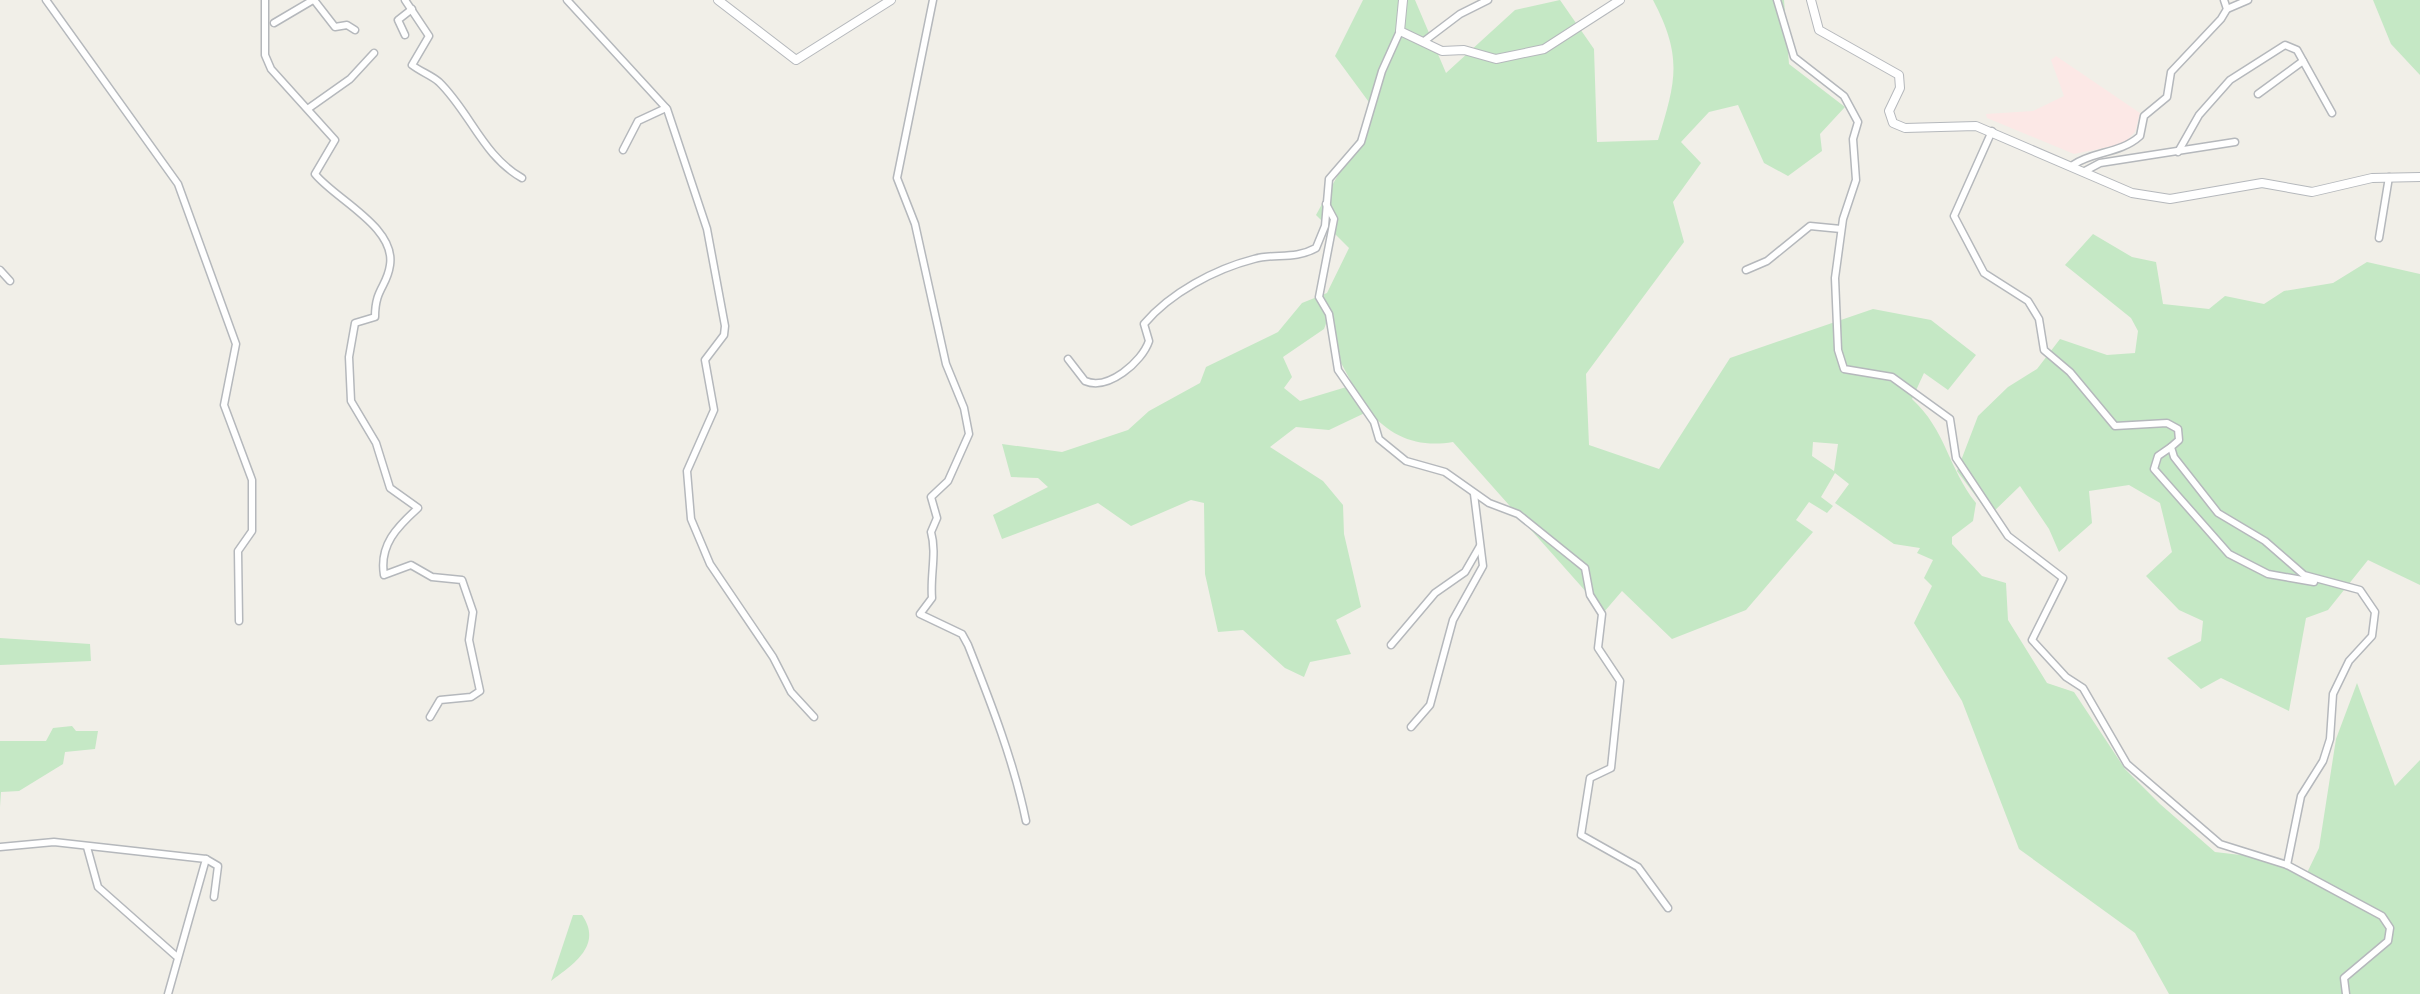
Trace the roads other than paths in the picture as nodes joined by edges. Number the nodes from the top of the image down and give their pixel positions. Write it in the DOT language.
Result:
graph roads {
  1 [pos="46,0"];
  2 [pos="266,0"];
  3 [pos="314,0"];
  4 [pos="405,0"];
  5 [pos="567,0"];
  6 [pos="718,0"];
  7 [pos="892,0"];
  8 [pos="933,0"];
  9 [pos="1403,0"];
  10 [pos="1488,0"];
  11 [pos="1620,0"];
  12 [pos="1777,0"];
  13 [pos="1811,0"];
  14 [pos="2224,0"];
  15 [pos="2248,0"];
  16 [pos="412,9"];
  17 [pos="2227,10"];
  18 [pos="274,23"];
  19 [pos="355,30"];
  20 [pos="1400,31"];
  21 [pos="405,35"];
  22 [pos="1423,42"];
  23 [pos="374,53"];
  24 [pos="2304,61"];
  25 [pos="2258,94"];
  26 [pos="309,108"];
  27 [pos="666,108"];
  28 [pos="2332,113"];
  29 [pos="1992,132"];
  30 [pos="2235,142"];
  31 [pos="623,150"];
  32 [pos="2178,152"];
  33 [pos="2100,164"];
  34 [pos="2072,165"];
  35 [pos="2085,171"];
  36 [pos="2094,176"];
  37 [pos="2389,177"];
  38 [pos="2420,177"];
  39 [pos="522,178"];
  40 [pos="1326,204"];
  41 [pos="1842,229"];
  42 [pos="2379,238"];
  43 [pos="0,270"];
  44 [pos="1746,270"];
  45 [pos="10,282"];
  46 [pos="1068,358"];
  47 [pos="2170,448"];
  48 [pos="1474,492"];
  49 [pos="1481,544"];
  50 [pos="2319,581"];
  51 [pos="239,621"];
  52 [pos="1391,645"];
  53 [pos="430,717"];
  54 [pos="814,717"];
  55 [pos="1411,727"];
  56 [pos="1026,821"];
  57 [pos="0,847"];
  58 [pos="88,847"];
  59 [pos="206,859"];
  60 [pos="2287,864"];
  61 [pos="214,897"];
  62 [pos="1668,908"];
  63 [pos="176,956"];
  64 [pos="168,994"];
  65 [pos="2346,994"];
  1 -- 51 [label="street"];
  2 -- 26 [label="street"];
  3 -- 18 [label="street"];
  3 -- 19 [label="street"];
  4 -- 16 [label="street"];
  5 -- 27 [label="street"];
  6 -- 7 [label="street"];
  8 -- 56 [label="street"];
  9 -- 20 [label="street"];
  10 -- 22 [label="street"];
  11 -- 22 [label="street"];
  12 -- 41 [label="street"];
  13 -- 29 [label="street"];
  14 -- 17 [label="street"];
  15 -- 17 [label="street"];
  16 -- 21 [label="street"];
  16 -- 39 [label="street"];
  17 -- 34 [label="street"];
  20 -- 22 [label="street"];
  20 -- 40 [label="street"];
  23 -- 26 [label="street"];
  24 -- 25 [label="street"];
  24 -- 28 [label="street"];
  24 -- 32 [label="street"];
  26 -- 53 [label="street"];
  27 -- 31 [label="street"];
  27 -- 54 [label="street"];
  29 -- 34 [label="street"];
  29 -- 47 [label="street"];
  30 -- 32 [label="street"];
  32 -- 33 [label="street"];
  33 -- 35 [label="street"];
  33 -- 36 [label="street"];
  34 -- 35 [label="street"];
  35 -- 36 [label="street"];
  36 -- 37 [label="street"];
  37 -- 38 [label="street"];
  37 -- 42 [label="street"];
  40 -- 46 [label="street"];
  40 -- 48 [label="street"];
  41 -- 44 [label="street"];
  41 -- 60 [label="street"];
  43 -- 45 [label="street"];
  47 -- 50 [label="street"];
  47 -- 50 [label="street"];
  48 -- 49 [label="street"];
  48 -- 62 [label="street"];
  49 -- 52 [label="street"];
  49 -- 55 [label="street"];
  50 -- 60 [label="street"];
  57 -- 58 [label="street"];
  58 -- 59 [label="street"];
  58 -- 63 [label="street"];
  59 -- 61 [label="street"];
  59 -- 63 [label="street"];
  60 -- 65 [label="street"];
  63 -- 64 [label="street"];
}
